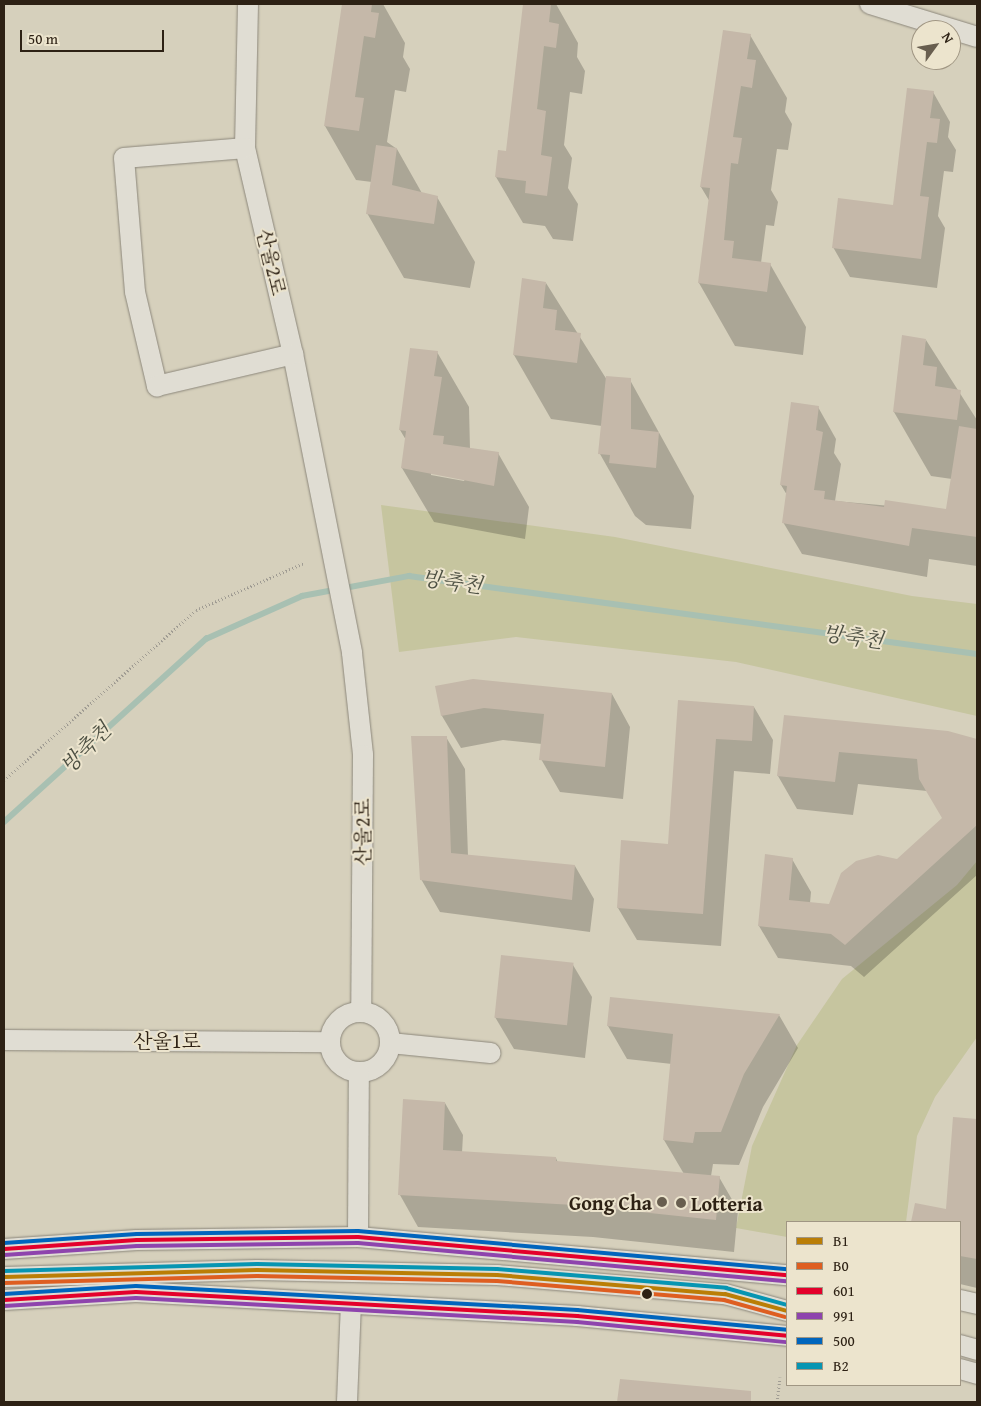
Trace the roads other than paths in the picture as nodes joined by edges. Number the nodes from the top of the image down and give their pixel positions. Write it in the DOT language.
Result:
graph roads {
  1 [pos="248,4"];
  2 [pos="870,4"];
  3 [pos="977,37"];
  4 [pos="246,148"];
  5 [pos="293,354"];
  6 [pos="361,1012"];
  7 [pos="4,1040"];
  8 [pos="330,1042"];
  9 [pos="390,1043"];
  10 [pos="491,1053"];
  11 [pos="359,1072"];
  12 [pos="358,1237"];
  13 [pos="4,1249"];
  14 [pos="786,1275"];
  15 [pos="4,1277"];
  16 [pos="4,1300"];
  17 [pos="961,1300"];
  18 [pos="351,1304"];
  19 [pos="977,1304"];
  20 [pos="786,1311"];
  21 [pos="786,1336"];
  22 [pos="961,1346"];
  23 [pos="977,1350"];
  24 [pos="961,1369"];
  25 [pos="977,1374"];
  26 [pos="348,1402"];
  1 -- 4 [label="street, 산울2로"];
  2 -- 3 [label="street"];
  4 -- 5 [label="street, 산울2로"];
  4 -- 5 [label="street"];
  5 -- 6 [label="street, 산울2로"];
  6 -- 8 [label="street"];
  6 -- 9 [label="street"];
  7 -- 8 [label="street, 산울1로"];
  8 -- 11 [label="street"];
  9 -- 10 [label="street"];
  9 -- 11 [label="street"];
  11 -- 12 [label="street"];
  12 -- 13 [label="street"];
  12 -- 14 [label="street"];
  15 -- 20 [label="street"];
  16 -- 18 [label="street"];
  17 -- 19 [label="street"];
  18 -- 21 [label="street"];
  18 -- 26 [label="street"];
  22 -- 23 [label="street"];
  24 -- 25 [label="street"];
}
